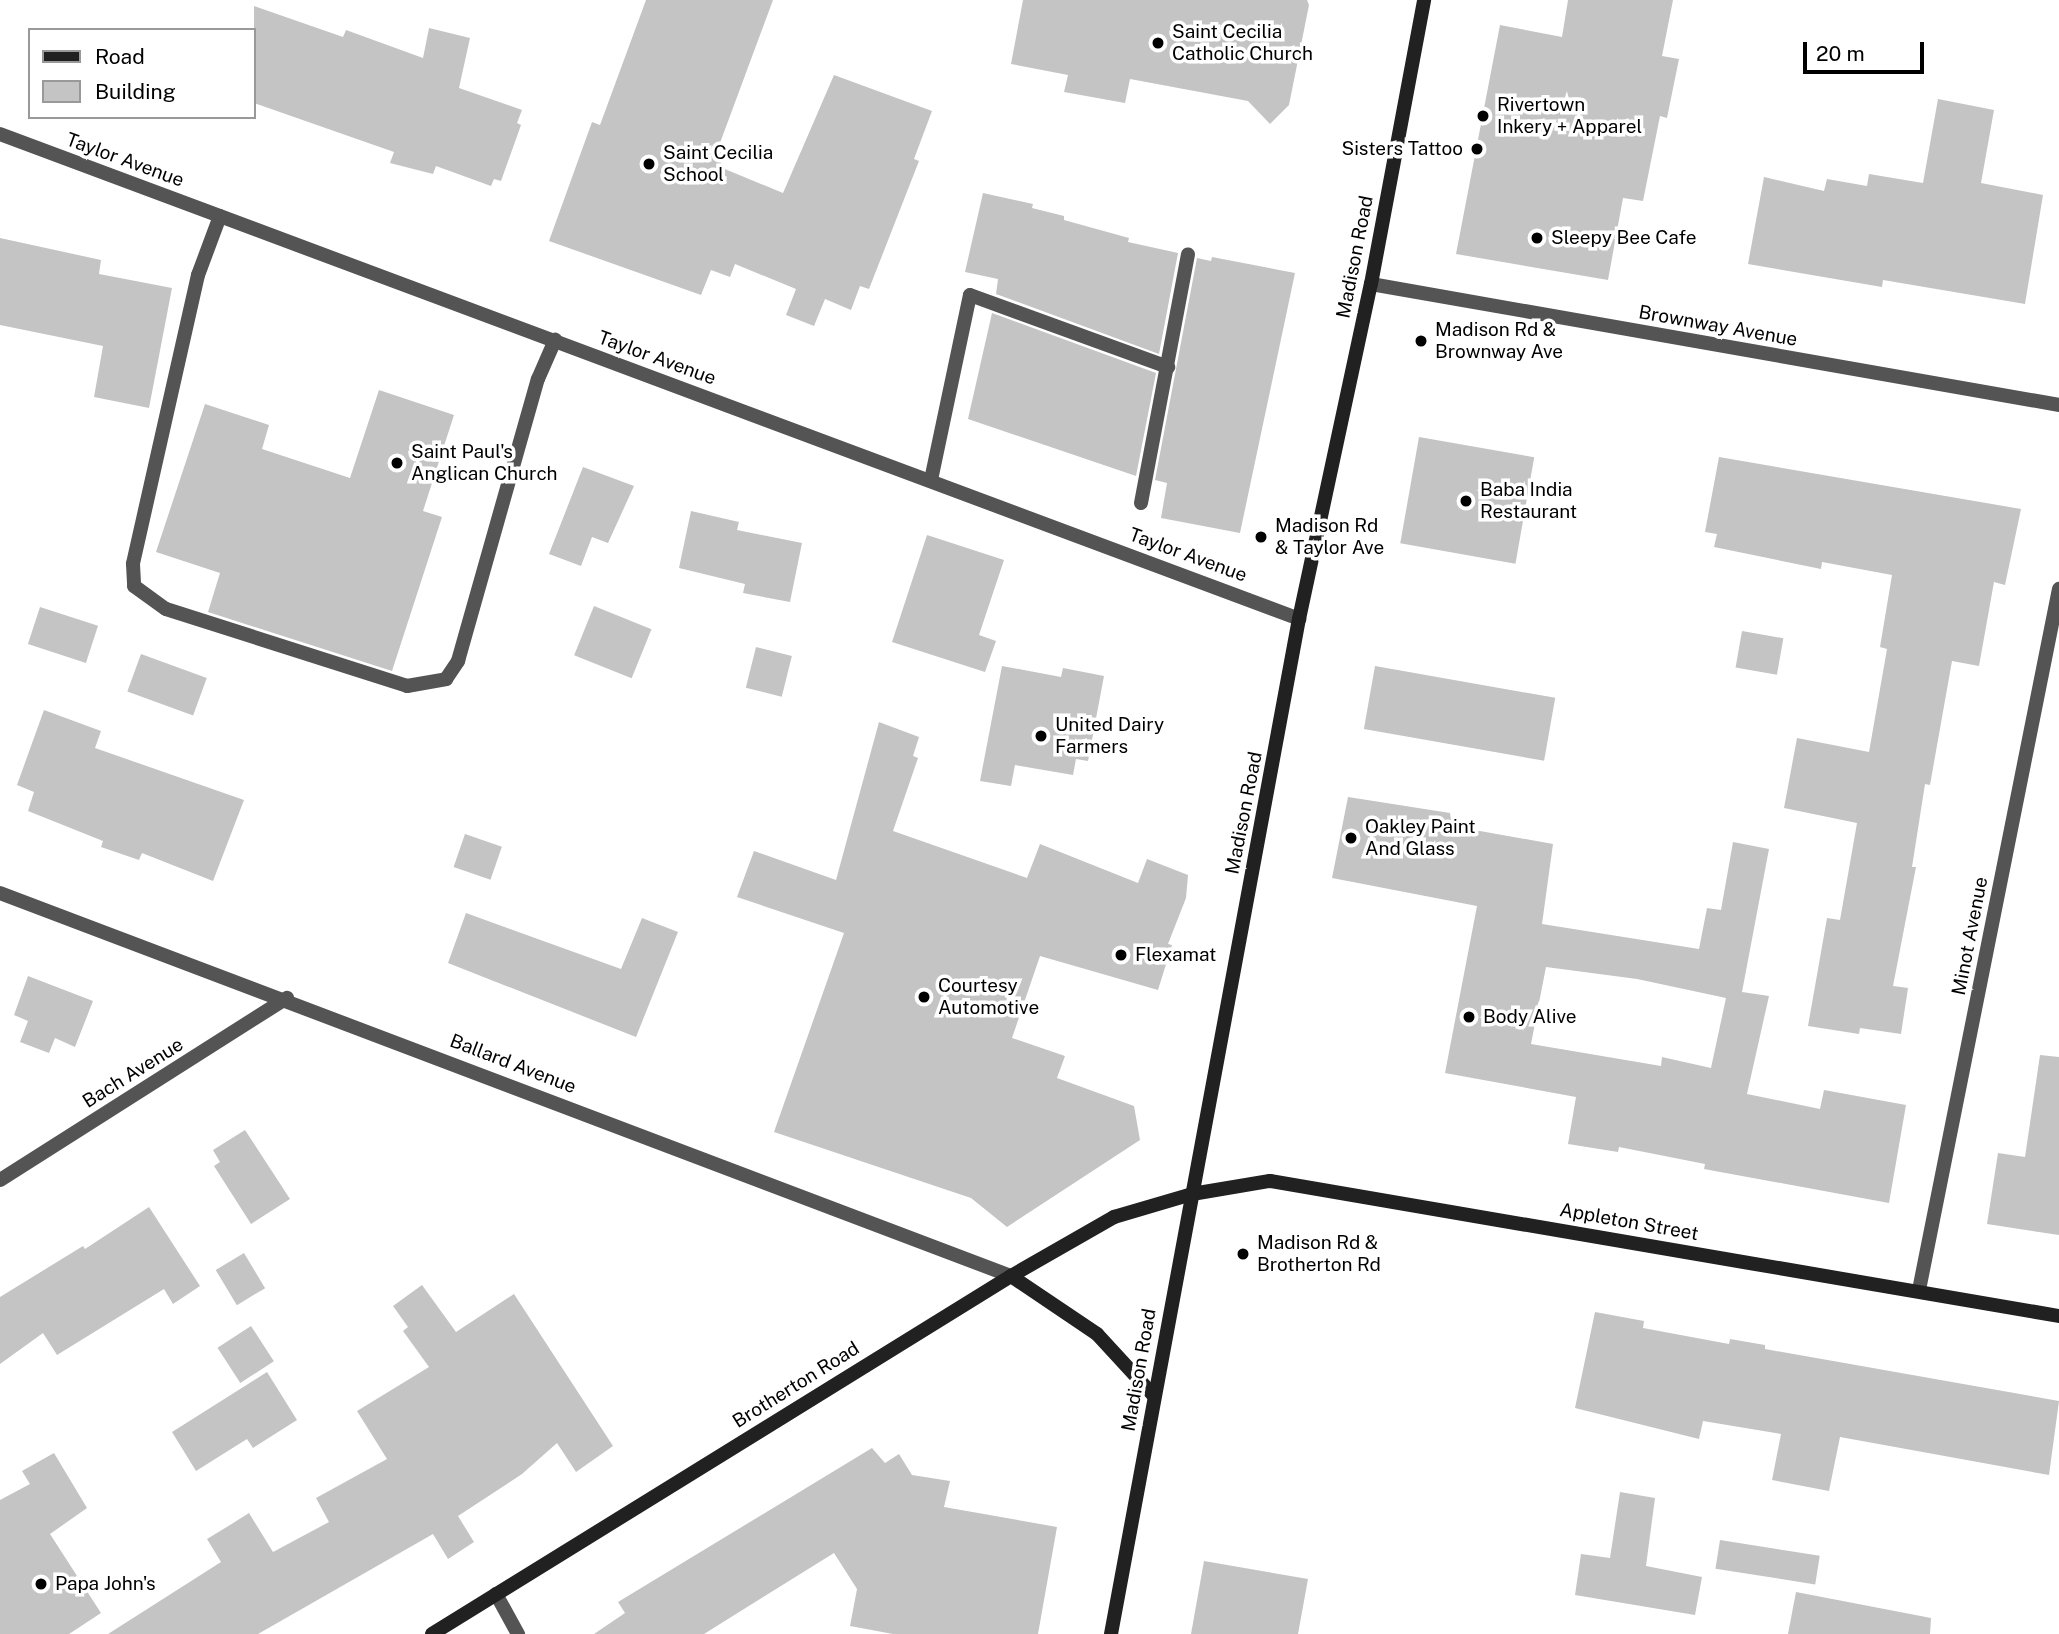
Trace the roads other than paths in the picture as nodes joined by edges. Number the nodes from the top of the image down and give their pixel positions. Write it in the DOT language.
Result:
graph roads {
  1 [pos="1423,0"];
  2 [pos="0,134"];
  3 [pos="220,216"];
  4 [pos="1188,254"];
  5 [pos="1371,284"];
  6 [pos="555,340"];
  7 [pos="1168,367"];
  8 [pos="2059,405"];
  9 [pos="931,480"];
  10 [pos="1141,503"];
  11 [pos="2059,589"];
  12 [pos="1299,619"];
  13 [pos="0,893"];
  14 [pos="287,998"];
  15 [pos="0,1180"];
  16 [pos="1192,1194"];
  17 [pos="1011,1276"];
  18 [pos="1919,1290"];
  19 [pos="2059,1316"];
  20 [pos="1154,1396"];
  21 [pos="496,1594"];
  22 [pos="432,1634"];
  23 [pos="518,1634"];
  24 [pos="1111,1634"];
  1 -- 5 [label="main road, Madison Road"];
  2 -- 3 [label="street, Taylor Avenue"];
  3 -- 6 [label="street, Taylor Avenue"];
  3 -- 6 [label="street"];
  4 -- 7 [label="street"];
  5 -- 8 [label="street, Brownway Avenue"];
  5 -- 12 [label="main road, Madison Road"];
  6 -- 9 [label="street, Taylor Avenue"];
  7 -- 9 [label="street"];
  7 -- 10 [label="street"];
  9 -- 12 [label="street, Taylor Avenue"];
  11 -- 18 [label="street, Minot Avenue"];
  12 -- 16 [label="main road, Madison Road"];
  13 -- 14 [label="street, Ballard Avenue"];
  14 -- 15 [label="street, Bach Avenue"];
  14 -- 17 [label="street, Ballard Avenue"];
  16 -- 17 [label="main road, Brotherton Road"];
  16 -- 18 [label="main road, Appleton Street"];
  16 -- 20 [label="main road, Madison Road"];
  17 -- 20 [label="main road"];
  17 -- 21 [label="main road, Brotherton Road"];
  18 -- 19 [label="main road, Appleton Street"];
  20 -- 24 [label="main road, Madison Road"];
  21 -- 22 [label="main road, Brotherton Road"];
  21 -- 23 [label="street"];
}
